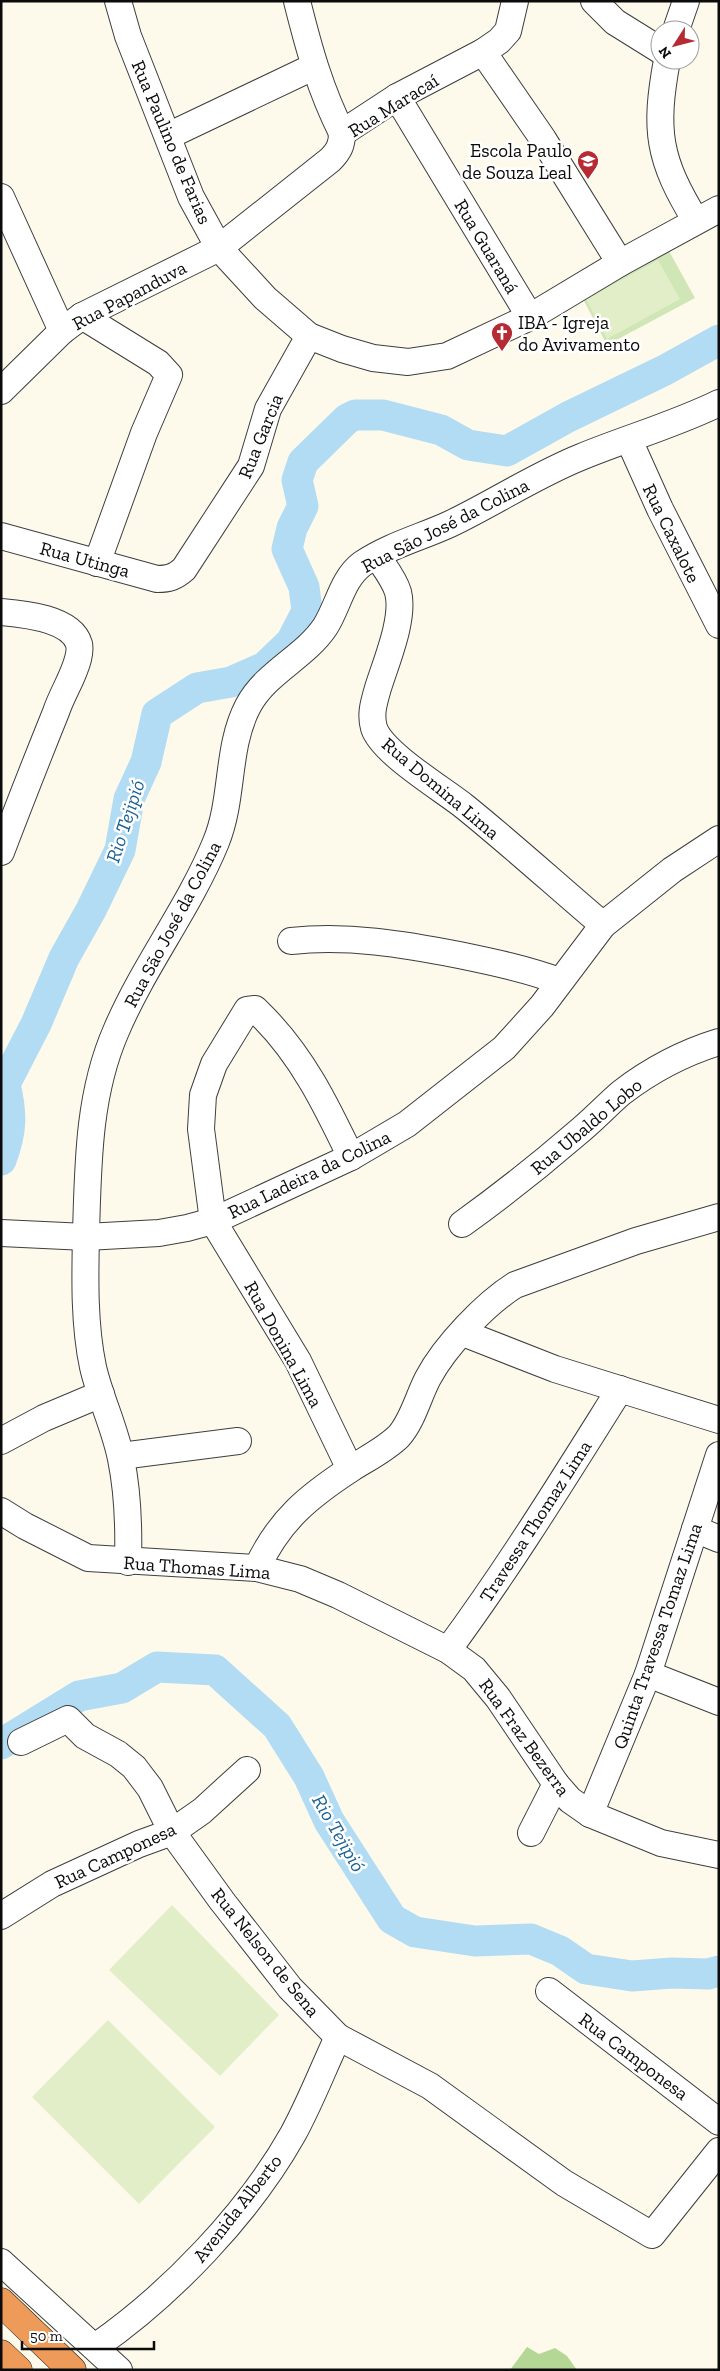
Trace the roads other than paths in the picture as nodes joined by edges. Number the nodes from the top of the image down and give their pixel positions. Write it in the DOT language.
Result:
graph roads {
  1 [pos="118,1"];
  2 [pos="297,1"];
  3 [pos="514,1"];
  4 [pos="594,1"];
  5 [pos="686,1"];
  6 [pos="679,20"];
  7 [pos="650,44"];
  8 [pos="484,52"];
  9 [pos="313,67"];
  10 [pos="666,70"];
  11 [pos="398,98"];
  12 [pos="342,133"];
  13 [pos="168,136"];
  14 [pos="1,197"];
  15 [pos="719,209"];
  16 [pos="696,221"];
  17 [pos="219,248"];
  18 [pos="620,262"];
  19 [pos="530,317"];
  20 [pos="72,324"];
  21 [pos="309,336"];
  22 [pos="1,391"];
  23 [pos="719,403"];
  24 [pos="629,440"];
  25 [pos="1,536"];
  26 [pos="376,556"];
  27 [pos="98,563"];
  28 [pos="169,579"];
  29 [pos="1,612"];
  30 [pos="719,625"];
  31 [pos="719,839"];
  32 [pos="1,852"];
  33 [pos="603,925"];
  34 [pos="291,941"];
  35 [pos="559,981"];
  36 [pos="719,1042"];
  37 [pos="351,1157"];
  38 [pos="719,1217"];
  39 [pos="214,1220"];
  40 [pos="462,1224"];
  41 [pos="1,1233"];
  42 [pos="86,1236"];
  43 [pos="463,1333"];
  44 [pos="620,1389"];
  45 [pos="101,1394"];
  46 [pos="719,1420"];
  47 [pos="1,1441"];
  48 [pos="238,1441"];
  49 [pos="719,1455"];
  50 [pos="121,1456"];
  51 [pos="350,1469"];
  52 [pos="1,1511"];
  53 [pos="707,1534"];
  54 [pos="128,1562"];
  55 [pos="257,1568"];
  56 [pos="448,1650"];
  57 [pos="648,1674"];
  58 [pos="719,1702"];
  59 [pos="21,1742"];
  60 [pos="247,1770"];
  61 [pos="556,1784"];
  62 [pos="590,1814"];
  63 [pos="172,1832"];
  64 [pos="531,1833"];
  65 [pos="719,1855"];
  66 [pos="1,1916"];
  67 [pos="549,1991"];
  68 [pos="338,2037"];
  69 [pos="719,2122"];
  70 [pos="719,2151"];
  71 [pos="1,2262"];
  72 [pos="1,2302"];
  73 [pos="95,2347"];
  74 [pos="1,2354"];
  75 [pos="18,2370"];
  76 [pos="72,2370"];
  77 [pos="119,2370"];
  1 -- 13 [label="street, Rua Paulino de Farias"];
  2 -- 9 [label="street"];
  3 -- 8 [label="street, Rua Maracaí"];
  4 -- 7 [label="street"];
  5 -- 6 [label="street"];
  8 -- 11 [label="street, Rua Maracaí"];
  8 -- 18 [label="street"];
  9 -- 12 [label="street"];
  9 -- 13 [label="street"];
  10 -- 16 [label="street"];
  11 -- 12 [label="street, Rua Maracaí"];
  11 -- 19 [label="street, Rua Guaraná"];
  12 -- 17 [label="street, Rua Maracaí"];
  13 -- 17 [label="street, Rua Paulino de Farias"];
  14 -- 20 [label="street"];
  15 -- 16 [label="street, Rua Paulino de Farias"];
  16 -- 18 [label="street, Rua Paulino de Farias"];
  17 -- 20 [label="street, Rua Papanduva"];
  17 -- 21 [label="street, Rua Paulino de Farias"];
  18 -- 19 [label="street, Rua Paulino de Farias"];
  19 -- 21 [label="street, Rua Paulino de Farias"];
  20 -- 22 [label="street, Rua Papanduva"];
  20 -- 27 [label="street"];
  21 -- 28 [label="street, Rua Garcia"];
  23 -- 24 [label="street, Rua São José da Colina"];
  24 -- 26 [label="street, Rua São José da Colina"];
  24 -- 30 [label="street, Rua Caxalote"];
  25 -- 27 [label="street, Rua Utinga"];
  26 -- 33 [label="street, Rua Domina Lima"];
  26 -- 42 [label="street, Rua São José da Colina"];
  27 -- 28 [label="street, Rua Utinga"];
  29 -- 32 [label="street"];
  31 -- 33 [label="street, Rua Ladeira da Colina"];
  33 -- 35 [label="street, Rua Ladeira da Colina"];
  34 -- 35 [label="street"];
  35 -- 37 [label="street, Rua Ladeira da Colina"];
  36 -- 40 [label="street, Rua Ubaldo Lobo"];
  37 -- 39 [label="street, Rua Ladeira da Colina"];
  37 -- 39 [label="street"];
  38 -- 43 [label="street"];
  39 -- 42 [label="street, Rua Ladeira da Colina"];
  39 -- 51 [label="street, Rua Donina Lima"];
  41 -- 42 [label="street, Rua Ladeira da Colina"];
  42 -- 45 [label="street, Rua São José da Colina"];
  43 -- 44 [label="street"];
  43 -- 51 [label="street"];
  44 -- 46 [label="street"];
  44 -- 56 [label="street, Travessa Thomaz Lima"];
  45 -- 47 [label="street"];
  45 -- 50 [label="street, Rua São José da Colina"];
  48 -- 50 [label="street"];
  49 -- 53 [label="street, Quinta Travessa Tomaz Lima"];
  50 -- 54 [label="street, Rua São José da Colina"];
  51 -- 55 [label="street"];
  52 -- 54 [label="street, Rua Thomas Lima"];
  53 -- 57 [label="street, Quinta Travessa Tomaz Lima"];
  54 -- 55 [label="street, Rua Thomas Lima"];
  55 -- 56 [label="street, Rua Thomas Lima"];
  56 -- 61 [label="street, Rua Fraz Bezerra"];
  57 -- 58 [label="street"];
  57 -- 62 [label="street, Quinta Travessa Tomaz Lima"];
  59 -- 63 [label="street, Rua Nelson de Sena"];
  60 -- 63 [label="street, Rua Camponesa"];
  61 -- 62 [label="street, Rua Fraz Bezerra"];
  61 -- 64 [label="street"];
  62 -- 65 [label="street, Rua Fraz Bezerra"];
  63 -- 66 [label="street, Rua Camponesa"];
  63 -- 68 [label="street, Rua Nelson de Sena"];
  67 -- 69 [label="street, Rua Camponesa"];
  68 -- 70 [label="street, Rua Nelson de Sena"];
  68 -- 73 [label="street, Avenida Alberto"];
  71 -- 73 [label="street"];
  72 -- 76 [label="highway"];
  73 -- 77 [label="street"];
  74 -- 75 [label="highway"];
}
